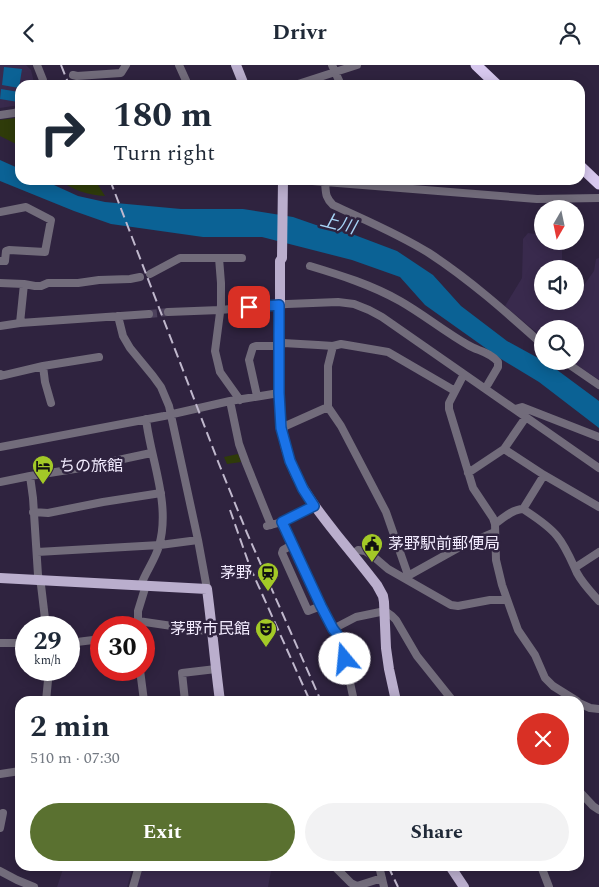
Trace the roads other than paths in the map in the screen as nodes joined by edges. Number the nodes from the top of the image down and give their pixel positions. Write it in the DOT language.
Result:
graph roads {
  1 [pos="37,65"];
  2 [pos="126,65"];
  3 [pos="179,65"];
  4 [pos="236,65"];
  5 [pos="357,65"];
  6 [pos="476,65"];
  7 [pos="334,69"];
  8 [pos="73,75"];
  9 [pos="43,80"];
  10 [pos="186,80"];
  11 [pos="242,80"];
  12 [pos="307,80"];
  13 [pos="492,80"];
  14 [pos="15,112"];
  15 [pos="0,115"];
  16 [pos="585,171"];
  17 [pos="599,184"];
  18 [pos="282,185"];
  19 [pos="325,185"];
  20 [pos="380,185"];
  21 [pos="599,199"];
  22 [pos="0,212"];
  23 [pos="219,258"];
  24 [pos="242,258"];
  25 [pos="0,261"];
  26 [pos="310,266"];
  27 [pos="150,275"];
  28 [pos="140,277"];
  29 [pos="0,283"];
  30 [pos="24,284"];
  31 [pos="279,305"];
  32 [pos="220,310"];
  33 [pos="168,313"];
  34 [pos="149,314"];
  35 [pos="118,316"];
  36 [pos="20,323"];
  37 [pos="0,326"];
  38 [pos="534,337"];
  39 [pos="280,344"];
  40 [pos="333,346"];
  41 [pos="99,357"];
  42 [pos="43,366"];
  43 [pos="577,370"];
  44 [pos="464,373"];
  45 [pos="0,374"];
  46 [pos="488,385"];
  47 [pos="599,385"];
  48 [pos="455,391"];
  49 [pos="279,393"];
  50 [pos="258,396"];
  51 [pos="240,400"];
  52 [pos="230,401"];
  53 [pos="51,403"];
  54 [pos="328,407"];
  55 [pos="515,409"];
  56 [pos="171,414"];
  57 [pos="526,417"];
  58 [pos="146,419"];
  59 [pos="281,428"];
  60 [pos="599,437"];
  61 [pos="0,447"];
  62 [pos="504,449"];
  63 [pos="151,453"];
  64 [pos="599,467"];
  65 [pos="468,473"];
  66 [pos="544,475"];
  67 [pos="30,476"];
  68 [pos="0,482"];
  69 [pos="161,493"];
  70 [pos="314,506"];
  71 [pos="598,506"];
  72 [pos="523,509"];
  73 [pos="33,512"];
  74 [pos="282,522"];
  75 [pos="495,528"];
  76 [pos="198,540"];
  77 [pos="160,545"];
  78 [pos="292,545"];
  79 [pos="37,552"];
  80 [pos="599,552"];
  81 [pos="353,554"];
  82 [pos="576,567"];
  83 [pos="406,577"];
  84 [pos="0,578"];
  85 [pos="40,579"];
  86 [pos="144,585"];
  87 [pos="207,589"];
  88 [pos="507,600"];
  89 [pos="599,601"];
  90 [pos="321,606"];
  91 [pos="385,611"];
  92 [pos="45,616"];
  93 [pos="138,616"];
  94 [pos="155,626"];
  95 [pos="333,629"];
  96 [pos="213,632"];
  97 [pos="0,643"];
  98 [pos="15,643"];
  99 [pos="216,669"];
  100 [pos="48,681"];
  101 [pos="141,681"];
  102 [pos="46,696"];
  103 [pos="143,696"];
  104 [pos="184,696"];
  105 [pos="219,696"];
  106 [pos="353,696"];
  107 [pos="395,696"];
  108 [pos="449,696"];
  109 [pos="562,696"];
  110 [pos="584,705"];
  111 [pos="599,709"];
  112 [pos="15,772"];
  113 [pos="0,774"];
  114 [pos="584,797"];
  115 [pos="599,810"];
  116 [pos="3,813"];
  117 [pos="0,828"];
  118 [pos="0,871"];
  119 [pos="138,871"];
  120 [pos="339,871"];
  121 [pos="380,871"];
  122 [pos="453,871"];
  123 [pos="543,871"];
  124 [pos="382,878"];
  125 [pos="34,887"];
  126 [pos="133,887"];
  127 [pos="384,887"];
  128 [pos="464,887"];
  129 [pos="550,887"];
  1 -- 9 [label="street"];
  2 -- 8 [label="street"];
  3 -- 10 [label="street"];
  4 -- 11 [label="main road"];
  5 -- 7 [label="street"];
  6 -- 13 [label="highway"];
  7 -- 12 [label="street"];
  14 -- 15 [label="street"];
  16 -- 17 [label="highway"];
  18 -- 31 [label="main road"];
  19 -- 38 [label="street"];
  20 -- 21 [label="street"];
  22 -- 25 [label="street"];
  23 -- 24 [label="street"];
  23 -- 27 [label="street"];
  23 -- 32 [label="street"];
  26 -- 46 [label="street"];
  28 -- 30 [label="street"];
  29 -- 30 [label="street"];
  30 -- 36 [label="street"];
  31 -- 32 [label="street"];
  31 -- 39 [label="main road"];
  31 -- 44 [label="street"];
  32 -- 33 [label="street"];
  32 -- 51 [label="street"];
  34 -- 35 [label="street"];
  35 -- 36 [label="street"];
  35 -- 56 [label="street"];
  36 -- 37 [label="street"];
  39 -- 40 [label="street"];
  39 -- 49 [label="main road"];
  39 -- 50 [label="street"];
  40 -- 48 [label="street"];
  40 -- 54 [label="street"];
  41 -- 42 [label="street"];
  42 -- 45 [label="street"];
  42 -- 53 [label="street"];
  43 -- 47 [label="street"];
  44 -- 48 [label="street"];
  44 -- 55 [label="street"];
  48 -- 65 [label="street"];
  49 -- 50 [label="street"];
  49 -- 59 [label="main road"];
  50 -- 51 [label="street"];
  51 -- 52 [label="street"];
  52 -- 56 [label="street"];
  52 -- 74 [label="street"];
  54 -- 59 [label="street"];
  54 -- 83 [label="street"];
  55 -- 57 [label="street"];
  55 -- 60 [label="street"];
  56 -- 58 [label="street"];
  56 -- 76 [label="street"];
  57 -- 62 [label="street"];
  57 -- 64 [label="street"];
  58 -- 61 [label="street"];
  58 -- 63 [label="street"];
  59 -- 70 [label="main road"];
  62 -- 65 [label="street"];
  62 -- 66 [label="street"];
  63 -- 67 [label="street"];
  63 -- 69 [label="street"];
  65 -- 75 [label="street"];
  66 -- 71 [label="street"];
  66 -- 72 [label="street"];
  67 -- 68 [label="street"];
  67 -- 73 [label="street"];
  69 -- 73 [label="street"];
  69 -- 77 [label="street"];
  70 -- 74 [label="street"];
  70 -- 81 [label="main road"];
  72 -- 75 [label="street"];
  72 -- 82 [label="street"];
  73 -- 79 [label="street"];
  74 -- 78 [label="street"];
  75 -- 83 [label="street"];
  75 -- 88 [label="street"];
  76 -- 77 [label="street"];
  76 -- 87 [label="street"];
  77 -- 79 [label="street"];
  77 -- 86 [label="street"];
  78 -- 90 [label="street"];
  78 -- 90 [label="street"];
  79 -- 85 [label="street"];
  80 -- 82 [label="street"];
  81 -- 83 [label="street"];
  81 -- 91 [label="main road"];
  82 -- 89 [label="street"];
  83 -- 88 [label="street"];
  84 -- 85 [label="main road"];
  85 -- 86 [label="main road"];
  85 -- 92 [label="street"];
  86 -- 87 [label="main road"];
  86 -- 93 [label="street"];
  87 -- 96 [label="main road"];
  88 -- 109 [label="street"];
  90 -- 95 [label="street"];
  91 -- 95 [label="street"];
  91 -- 107 [label="main road"];
  91 -- 108 [label="street"];
  94 -- 96 [label="street"];
  95 -- 106 [label="street"];
  96 -- 99 [label="main road"];
  97 -- 98 [label="street"];
  99 -- 104 [label="street"];
  99 -- 105 [label="main road"];
  100 -- 102 [label="street"];
  101 -- 103 [label="street"];
  110 -- 111 [label="street"];
  112 -- 113 [label="street"];
  114 -- 115 [label="street"];
  116 -- 117 [label="street"];
  118 -- 125 [label="street"];
  119 -- 126 [label="street"];
  120 -- 124 [label="street"];
  121 -- 124 [label="street"];
  122 -- 128 [label="main road"];
  123 -- 129 [label="street"];
  124 -- 127 [label="street"];
}
